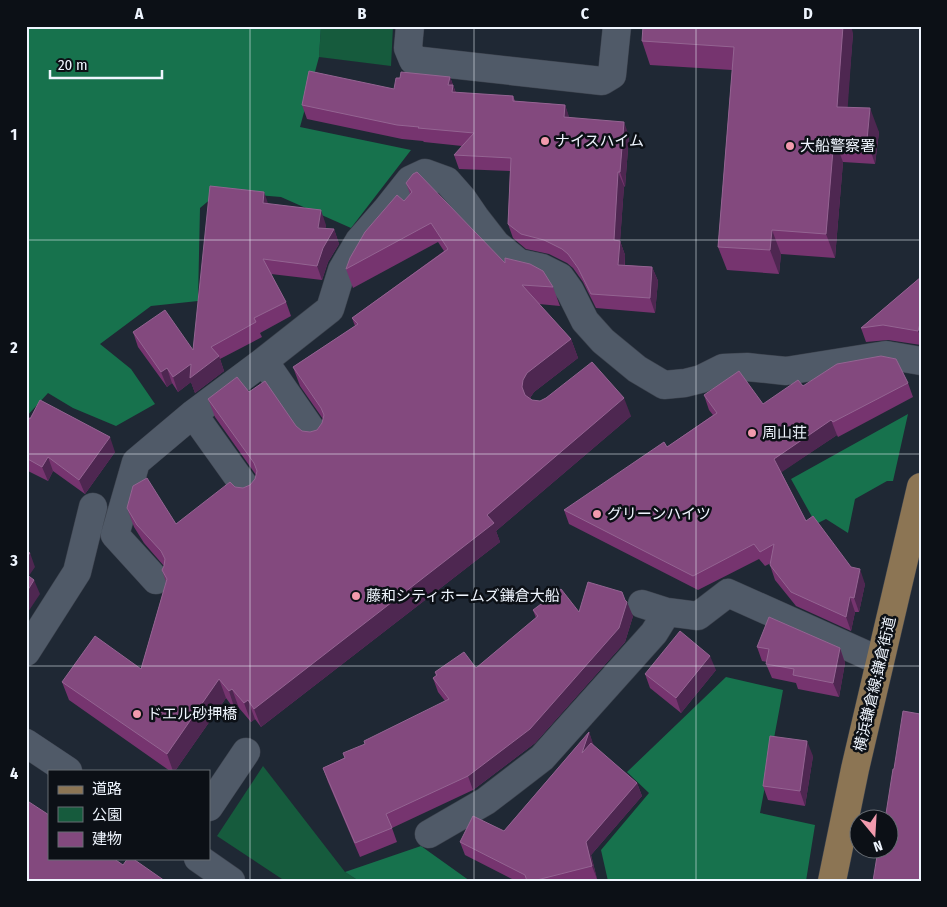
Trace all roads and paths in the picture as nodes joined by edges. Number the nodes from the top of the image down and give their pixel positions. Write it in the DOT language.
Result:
graph roads {
  1 [pos="410,26"];
  2 [pos="617,26"];
  3 [pos="614,349"];
  4 [pos="264,361"];
  5 [pos="921,361"];
  6 [pos="590,367"];
  7 [pos="193,414"];
  8 [pos="315,434"];
  9 [pos="921,487"];
  10 [pos="248,491"];
  11 [pos="93,507"];
  12 [pos="913,554"];
  13 [pos="156,580"];
  14 [pos="642,604"];
  15 [pos="667,612"];
  16 [pos="26,652"];
  17 [pos="880,661"];
  18 [pos="26,743"];
  19 [pos="246,752"];
  20 [pos="66,770"];
  21 [pos="210,806"];
  22 [pos="429,834"];
  23 [pos="201,860"];
  24 [pos="231,881"];
  25 [pos="832,881"];
  1 -- 2 [label="street"];
  3 -- 4 [label="street"];
  3 -- 5 [label="street"];
  3 -- 6 [label="street"];
  4 -- 7 [label="street"];
  4 -- 8 [label="street"];
  7 -- 10 [label="street"];
  7 -- 13 [label="street"];
  9 -- 12 [label="main road, 横浜鎌倉線;鎌倉街道"];
  11 -- 16 [label="street"];
  12 -- 17 [label="main road, 横浜鎌倉線;鎌倉街道"];
  14 -- 15 [label="street"];
  15 -- 17 [label="street"];
  15 -- 22 [label="street"];
  17 -- 25 [label="main road, 横浜鎌倉線;鎌倉街道"];
  18 -- 20 [label="street"];
  19 -- 21 [label="street"];
  23 -- 24 [label="street"];
}
